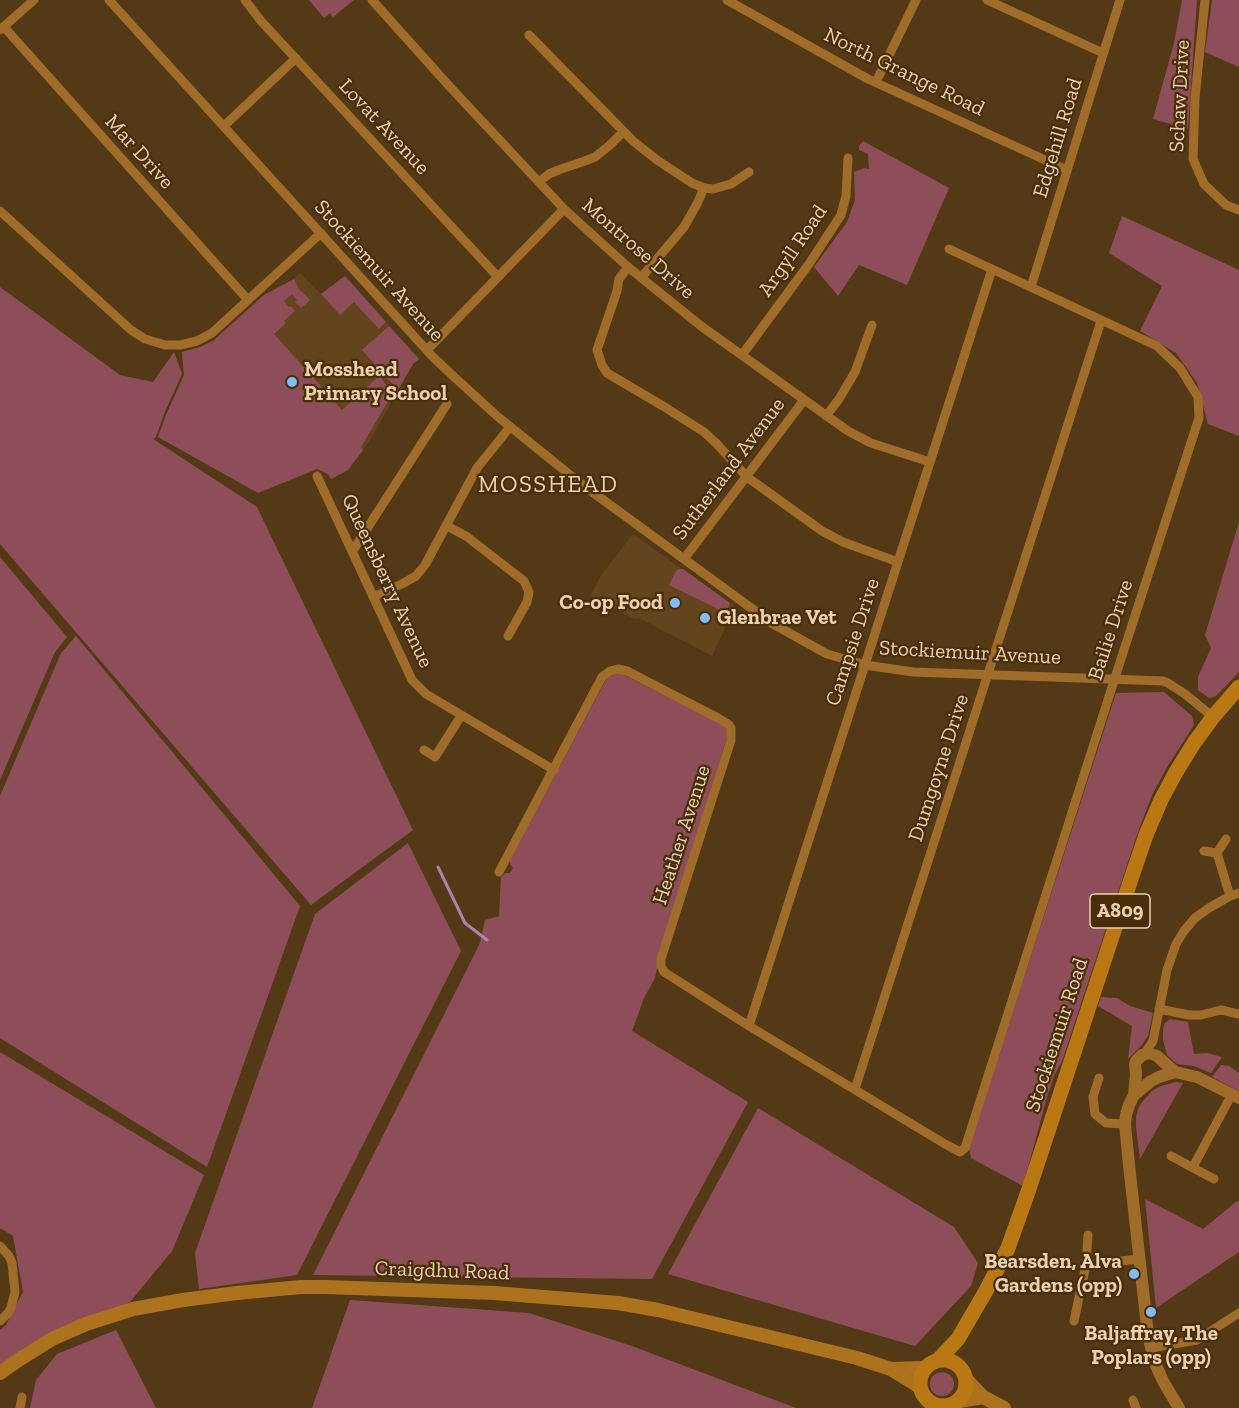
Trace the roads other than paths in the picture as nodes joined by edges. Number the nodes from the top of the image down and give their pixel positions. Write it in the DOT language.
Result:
graph roads {
  1 [pos="34,0"];
  2 [pos="109,0"];
  3 [pos="245,0"];
  4 [pos="372,0"];
  5 [pos="727,0"];
  6 [pos="916,0"];
  7 [pos="987,0"];
  8 [pos="1120,0"];
  9 [pos="1205,0"];
  10 [pos="2,29"];
  11 [pos="529,35"];
  12 [pos="1103,53"];
  13 [pos="296,58"];
  14 [pos="876,82"];
  15 [pos="224,126"];
  16 [pos="623,132"];
  17 [pos="848,158"];
  18 [pos="1067,170"];
  19 [pos="749,172"];
  20 [pos="539,182"];
  21 [pos="704,188"];
  22 [pos="564,209"];
  23 [pos="1239,210"];
  24 [pos="0,211"];
  25 [pos="321,233"];
  26 [pos="949,249"];
  27 [pos="628,267"];
  28 [pos="992,269"];
  29 [pos="498,277"];
  30 [pos="641,278"];
  31 [pos="1031,287"];
  32 [pos="248,300"];
  33 [pos="1101,321"];
  34 [pos="872,325"];
  35 [pos="427,350"];
  36 [pos="742,355"];
  37 [pos="804,400"];
  38 [pos="447,404"];
  39 [pos="826,416"];
  40 [pos="510,427"];
  41 [pos="930,462"];
  42 [pos="317,476"];
  43 [pos="747,477"];
  44 [pos="447,526"];
  45 [pos="352,552"];
  46 [pos="684,559"];
  47 [pos="898,562"];
  48 [pos="374,597"];
  49 [pos="508,636"];
  50 [pos="865,665"];
  51 [pos="987,675"];
  52 [pos="1115,679"];
  53 [pos="1239,687"];
  54 [pos="461,716"];
  55 [pos="1213,717"];
  56 [pos="424,750"];
  57 [pos="554,770"];
  58 [pos="1226,839"];
  59 [pos="1204,851"];
  60 [pos="1217,853"];
  61 [pos="499,872"];
  62 [pos="1235,894"];
  63 [pos="1159,1009"];
  64 [pos="1239,1014"];
  65 [pos="749,1026"];
  66 [pos="1155,1057"];
  67 [pos="1175,1072"];
  68 [pos="1136,1074"];
  69 [pos="1099,1078"];
  70 [pos="1155,1079"];
  71 [pos="855,1089"];
  72 [pos="1134,1095"];
  73 [pos="1236,1096"];
  74 [pos="1125,1124"];
  75 [pos="960,1152"];
  76 [pos="1171,1156"];
  77 [pos="1193,1167"];
  78 [pos="1214,1179"];
  79 [pos="1088,1235"];
  80 [pos="0,1246"];
  81 [pos="1139,1259"];
  82 [pos="1086,1265"];
  83 [pos="1239,1313"];
  84 [pos="0,1321"];
  85 [pos="1074,1321"];
  86 [pos="958,1339"];
  87 [pos="1151,1348"];
  88 [pos="932,1364"];
  89 [pos="891,1369"];
  90 [pos="0,1373"];
  91 [pos="963,1373"];
  92 [pos="920,1387"];
  93 [pos="22,1397"];
  94 [pos="983,1397"];
  95 [pos="928,1405"];
  96 [pos="950,1405"];
  97 [pos="20,1408"];
  98 [pos="1004,1408"];
  99 [pos="1179,1408"];
  1 -- 10 [label="street"];
  2 -- 15 [label="street, Stockiemuir Avenue"];
  3 -- 13 [label="street, Lovat Avenue"];
  4 -- 20 [label="street, Montrose Drive"];
  5 -- 14 [label="street, North Grange Road"];
  6 -- 14 [label="street"];
  7 -- 12 [label="street"];
  8 -- 12 [label="street, Edgehill Road"];
  9 -- 23 [label="street, Schaw Drive"];
  10 -- 32 [label="street, Mar Drive"];
  11 -- 16 [label="street"];
  12 -- 18 [label="street, Edgehill Road"];
  13 -- 15 [label="street"];
  13 -- 29 [label="street, Lovat Avenue"];
  14 -- 18 [label="street, North Grange Road"];
  15 -- 25 [label="street, Stockiemuir Avenue"];
  16 -- 20 [label="street"];
  16 -- 21 [label="street"];
  17 -- 36 [label="street, Argyll Road"];
  18 -- 31 [label="street, Edgehill Road"];
  19 -- 21 [label="street"];
  20 -- 22 [label="street, Montrose Drive"];
  21 -- 30 [label="street"];
  22 -- 27 [label="street, Montrose Drive"];
  22 -- 29 [label="street"];
  24 -- 32 [label="street"];
  25 -- 32 [label="street"];
  25 -- 35 [label="street, Stockiemuir Avenue"];
  26 -- 28 [label="street, Bailie Drive"];
  27 -- 30 [label="street, Montrose Drive"];
  27 -- 43 [label="street"];
  28 -- 31 [label="street, Bailie Drive"];
  28 -- 41 [label="street, Campsie Drive"];
  29 -- 35 [label="street"];
  30 -- 36 [label="street, Montrose Drive"];
  31 -- 33 [label="street, Bailie Drive"];
  33 -- 51 [label="street, Dumgoyne Drive"];
  33 -- 52 [label="street, Bailie Drive"];
  34 -- 39 [label="street"];
  35 -- 40 [label="street, Stockiemuir Avenue"];
  36 -- 37 [label="street, Montrose Drive"];
  37 -- 39 [label="street, Montrose Drive"];
  37 -- 43 [label="street, Sutherland Avenue"];
  38 -- 45 [label="street"];
  39 -- 41 [label="street, Montrose Drive"];
  40 -- 44 [label="street"];
  40 -- 46 [label="street, Stockiemuir Avenue"];
  41 -- 47 [label="street, Campsie Drive"];
  42 -- 45 [label="street, Queensberry Avenue"];
  43 -- 46 [label="street, Sutherland Avenue"];
  43 -- 47 [label="street"];
  44 -- 48 [label="street"];
  44 -- 49 [label="street"];
  45 -- 48 [label="street, Queensberry Avenue"];
  46 -- 50 [label="street, Stockiemuir Avenue"];
  47 -- 50 [label="street, Campsie Drive"];
  48 -- 54 [label="street, Queensberry Avenue"];
  50 -- 51 [label="street, Stockiemuir Avenue"];
  50 -- 65 [label="street, Campsie Drive"];
  51 -- 52 [label="street, Stockiemuir Avenue"];
  51 -- 71 [label="street, Dumgoyne Drive"];
  52 -- 55 [label="street, Stockiemuir Avenue"];
  52 -- 75 [label="street, Bailie Drive"];
  53 -- 55 [label="main road, Stockiemuir Road / A809"];
  54 -- 56 [label="street"];
  54 -- 57 [label="street, Queensberry Avenue"];
  55 -- 86 [label="main road, Stockiemuir Road / A809"];
  57 -- 61 [label="street, Heather Avenue"];
  57 -- 65 [label="street, Heather Avenue"];
  58 -- 60 [label="street"];
  59 -- 60 [label="street"];
  60 -- 62 [label="street"];
  62 -- 63 [label="street"];
  63 -- 64 [label="street"];
  63 -- 66 [label="street"];
  65 -- 71 [label="street, Heather Avenue"];
  66 -- 67 [label="street"];
  66 -- 68 [label="street"];
  66 -- 70 [label="street"];
  67 -- 70 [label="street"];
  67 -- 73 [label="street"];
  68 -- 70 [label="street"];
  68 -- 72 [label="street"];
  69 -- 74 [label="street"];
  70 -- 72 [label="street"];
  71 -- 75 [label="street, Heather Avenue"];
  72 -- 74 [label="street"];
  73 -- 77 [label="street"];
  74 -- 81 [label="street"];
  76 -- 77 [label="street"];
  77 -- 78 [label="street"];
  79 -- 82 [label="street"];
  80 -- 84 [label="street"];
  81 -- 82 [label="street"];
  81 -- 87 [label="street"];
  82 -- 85 [label="street"];
  83 -- 87 [label="street"];
  86 -- 88 [label="main road, Stockiemuir Road / A809"];
  86 -- 91 [label="main road"];
  87 -- 99 [label="street"];
  88 -- 89 [label="main road, Craigdhu Road"];
  88 -- 91 [label="main road"];
  88 -- 92 [label="main road"];
  89 -- 90 [label="main road, Craigdhu Road"];
  89 -- 92 [label="main road, Craigdhu Road"];
  91 -- 94 [label="main road"];
  91 -- 96 [label="main road"];
  92 -- 95 [label="main road"];
  93 -- 97 [label="street"];
  94 -- 96 [label="main road"];
  94 -- 98 [label="main road"];
  95 -- 96 [label="main road"];
}
